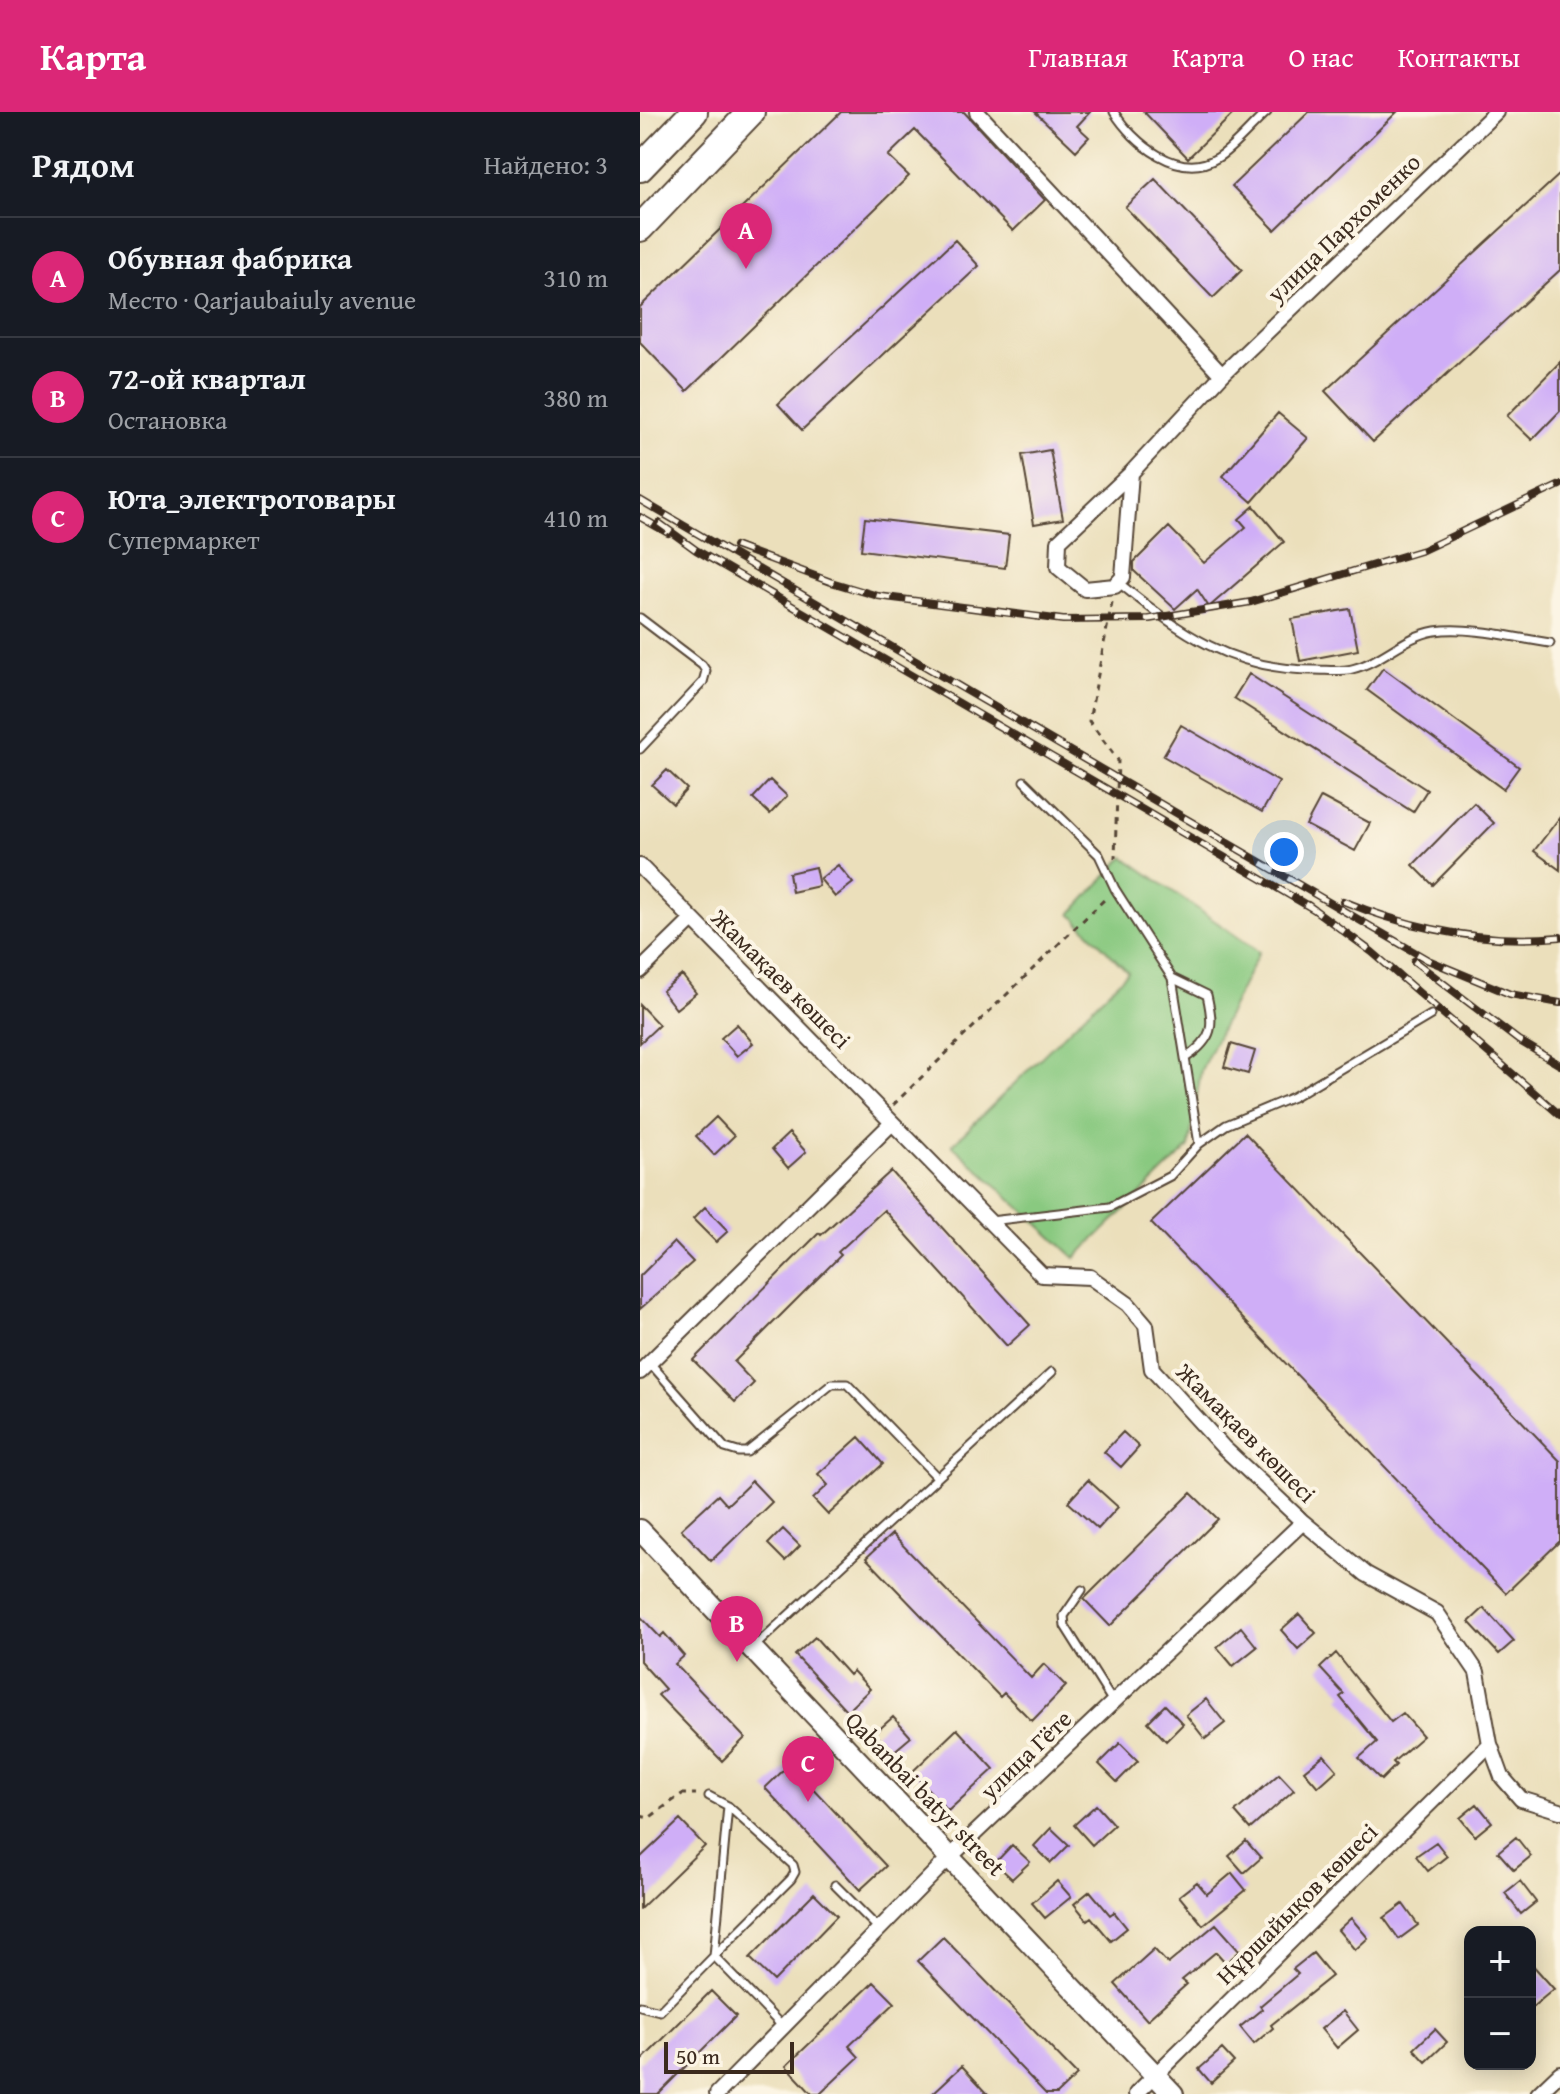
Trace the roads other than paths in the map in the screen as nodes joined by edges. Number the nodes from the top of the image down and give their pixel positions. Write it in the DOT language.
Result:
graph roads {
  1 [pos="694,112"];
  2 [pos="751,112"];
  3 [pos="977,112"];
  4 [pos="1114,112"];
  5 [pos="1267,112"];
  6 [pos="1496,112"];
  7 [pos="640,168"];
  8 [pos="640,228"];
  9 [pos="1222,375"];
  10 [pos="1131,473"];
  11 [pos="1117,585"];
  12 [pos="640,618"];
  13 [pos="1550,643"];
  14 [pos="640,749"];
  15 [pos="1024,781"];
  16 [pos="640,866"];
  17 [pos="691,921"];
  18 [pos="640,971"];
  19 [pos="1172,978"];
  20 [pos="1431,1015"];
  21 [pos="1187,1057"];
  22 [pos="887,1119"];
  23 [pos="1199,1144"];
  24 [pos="989,1222"];
  25 [pos="645,1368"];
  26 [pos="1052,1372"];
  27 [pos="937,1477"];
  28 [pos="1303,1522"];
  29 [pos="640,1530"];
  30 [pos="1082,1590"];
  31 [pos="752,1649"];
  32 [pos="1113,1702"];
  33 [pos="1490,1744"];
  34 [pos="709,1796"];
  35 [pos="728,1806"];
  36 [pos="1560,1811"];
  37 [pos="951,1856"];
  38 [pos="835,1885"];
  39 [pos="879,1929"];
  40 [pos="714,1956"];
  41 [pos="640,2006"];
  42 [pos="783,2027"];
  43 [pos="1560,2073"];
  44 [pos="1155,2075"];
  45 [pos="717,2094"];
  46 [pos="1136,2094"];
  47 [pos="1173,2094"];
  48 [pos="1538,2094"];
  1 -- 7 [label="highway"];
  2 -- 8 [label="highway"];
  3 -- 9 [label="street"];
  4 -- 5 [label="lane"];
  6 -- 9 [label="street, улица Пархоменко"];
  9 -- 10 [label="street, улица Пархоменко"];
  10 -- 11 [label="street"];
  10 -- 11 [label="street, улица Пархоменко"];
  11 -- 13 [label="lane"];
  12 -- 14 [label="lane"];
  15 -- 19 [label="lane"];
  16 -- 17 [label="street, Жамақаев көшесі"];
  17 -- 18 [label="street"];
  17 -- 22 [label="street, Жамақаев көшесі"];
  19 -- 21 [label="lane"];
  19 -- 21 [label="lane"];
  20 -- 23 [label="lane"];
  21 -- 23 [label="lane"];
  22 -- 24 [label="street, Жамақаев көшесі"];
  22 -- 25 [label="street"];
  23 -- 24 [label="lane"];
  24 -- 28 [label="street, Жамақаев көшесі"];
  25 -- 27 [label="lane"];
  26 -- 27 [label="lane"];
  27 -- 31 [label="lane"];
  28 -- 32 [label="street, улица Гёте"];
  28 -- 33 [label="street, Жамақаев көшесі"];
  29 -- 31 [label="main road, Qabanbai batyr street"];
  30 -- 32 [label="lane"];
  31 -- 37 [label="main road, Qabanbai batyr street"];
  32 -- 37 [label="street, улица Гёте"];
  33 -- 36 [label="street, Жамақаев көшесі"];
  33 -- 44 [label="street, Нұршайықов көшесі"];
  34 -- 35 [label="lane"];
  35 -- 40 [label="lane"];
  35 -- 40 [label="lane"];
  37 -- 39 [label="street, улица Гёте"];
  37 -- 44 [label="main road, Qabanbai batyr street"];
  38 -- 39 [label="lane"];
  39 -- 42 [label="street, улица Гёте"];
  40 -- 41 [label="lane"];
  40 -- 42 [label="lane"];
  42 -- 45 [label="street, улица Гёте"];
  43 -- 48 [label="street"];
  44 -- 46 [label="street, Нұршайықов көшесі"];
  44 -- 47 [label="main road, Qabanbai batyr street"];
}
